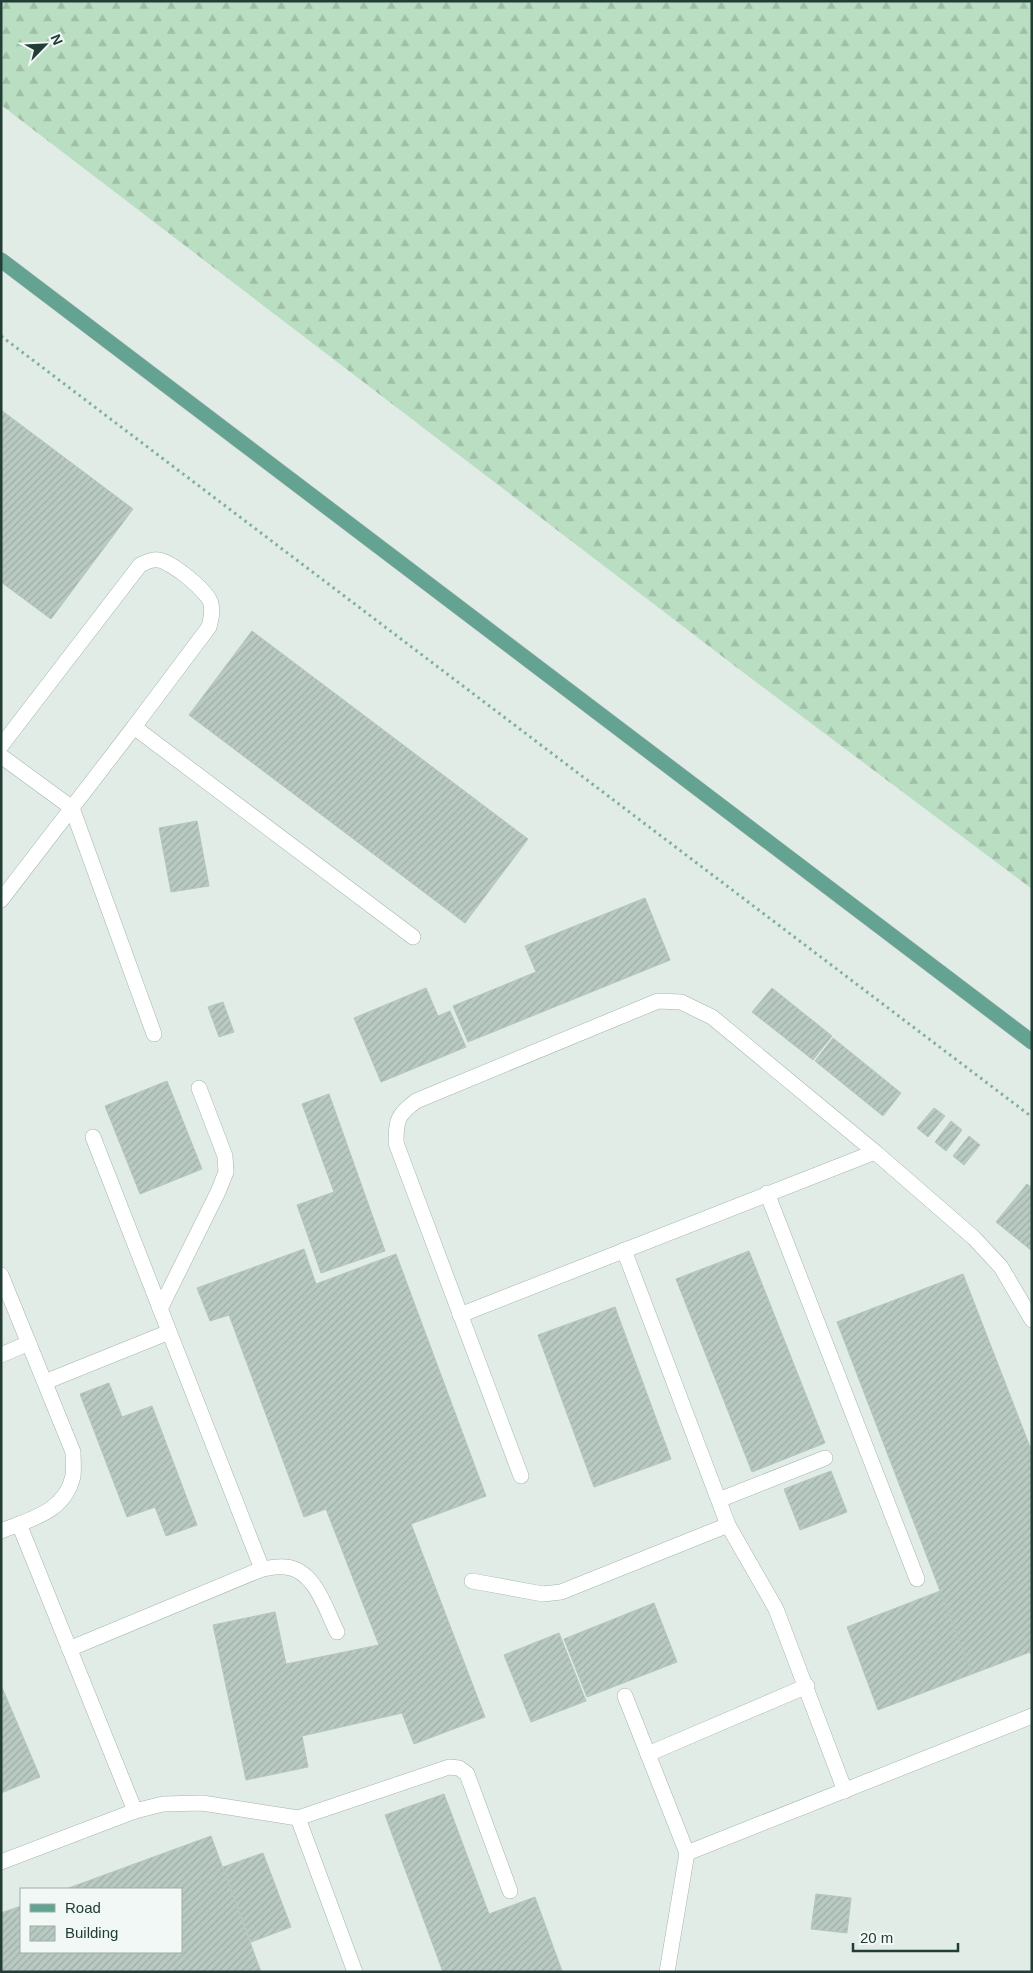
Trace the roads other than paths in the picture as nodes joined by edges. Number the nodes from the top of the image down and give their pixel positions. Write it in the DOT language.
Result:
graph roads {
  1 [pos="1,260"];
  2 [pos="134,727"];
  3 [pos="1,746"];
  4 [pos="1,756"];
  5 [pos="72,808"];
  6 [pos="1,900"];
  7 [pos="413,937"];
  8 [pos="154,1034"];
  9 [pos="1032,1042"];
  10 [pos="199,1088"];
  11 [pos="93,1137"];
  12 [pos="875,1152"];
  13 [pos="767,1193"];
  14 [pos="624,1250"];
  15 [pos="1,1275"];
  16 [pos="160,1309"];
  17 [pos="460,1315"];
  18 [pos="1032,1320"];
  19 [pos="169,1332"];
  20 [pos="29,1343"];
  21 [pos="1,1355"];
  22 [pos="45,1382"];
  23 [pos="825,1458"];
  24 [pos="521,1476"];
  25 [pos="719,1500"];
  26 [pos="19,1524"];
  27 [pos="728,1525"];
  28 [pos="1,1531"];
  29 [pos="262,1568"];
  30 [pos="917,1579"];
  31 [pos="472,1581"];
  32 [pos="337,1632"];
  33 [pos="69,1649"];
  34 [pos="806,1686"];
  35 [pos="625,1696"];
  36 [pos="1032,1716"];
  37 [pos="648,1754"];
  38 [pos="845,1791"];
  39 [pos="135,1812"];
  40 [pos="298,1818"];
  41 [pos="687,1853"];
  42 [pos="1,1862"];
  43 [pos="510,1891"];
  44 [pos="355,1972"];
  45 [pos="667,1972"];
  1 -- 9 [label="main road"];
  2 -- 3 [label="lane"];
  2 -- 5 [label="lane"];
  2 -- 7 [label="lane"];
  4 -- 5 [label="lane"];
  5 -- 6 [label="lane"];
  5 -- 8 [label="lane"];
  10 -- 16 [label="lane"];
  11 -- 16 [label="lane"];
  12 -- 13 [label="lane"];
  12 -- 17 [label="lane"];
  12 -- 18 [label="lane"];
  13 -- 14 [label="lane"];
  13 -- 30 [label="lane"];
  14 -- 17 [label="lane"];
  14 -- 25 [label="lane"];
  15 -- 20 [label="lane"];
  16 -- 19 [label="lane"];
  17 -- 24 [label="lane"];
  19 -- 22 [label="lane"];
  19 -- 29 [label="lane"];
  20 -- 21 [label="lane"];
  20 -- 22 [label="lane"];
  22 -- 26 [label="lane"];
  23 -- 25 [label="lane"];
  25 -- 27 [label="lane"];
  26 -- 28 [label="lane"];
  26 -- 33 [label="lane"];
  27 -- 31 [label="lane"];
  27 -- 34 [label="lane"];
  29 -- 32 [label="lane"];
  29 -- 33 [label="lane"];
  33 -- 39 [label="lane"];
  34 -- 37 [label="lane"];
  34 -- 38 [label="lane"];
  35 -- 37 [label="lane"];
  36 -- 38 [label="lane"];
  37 -- 41 [label="lane"];
  38 -- 41 [label="lane"];
  39 -- 40 [label="lane"];
  39 -- 42 [label="lane"];
  40 -- 43 [label="lane"];
  40 -- 44 [label="lane"];
  41 -- 45 [label="lane"];
}
